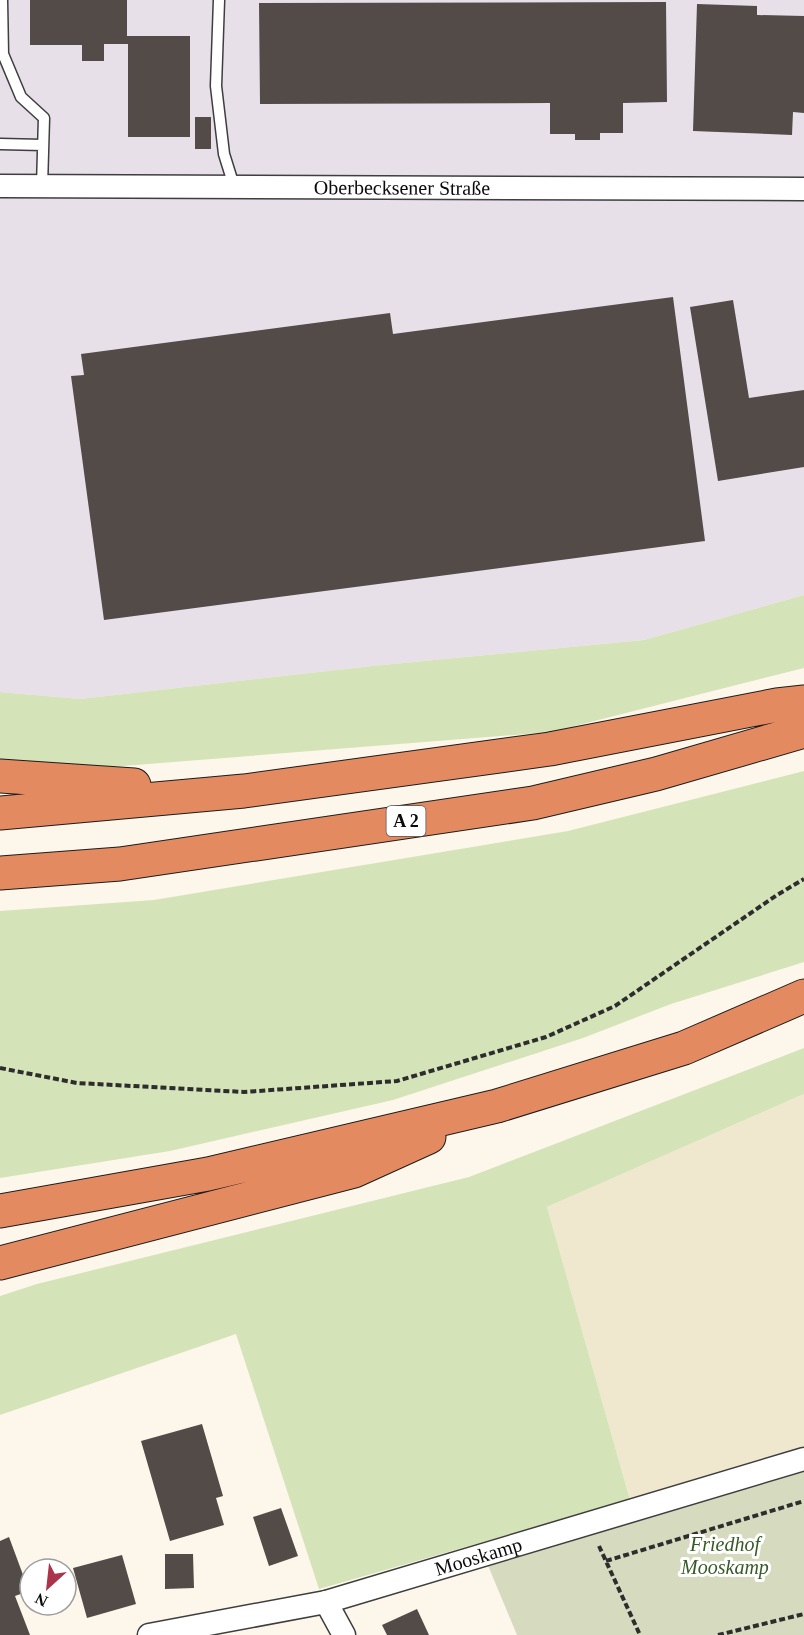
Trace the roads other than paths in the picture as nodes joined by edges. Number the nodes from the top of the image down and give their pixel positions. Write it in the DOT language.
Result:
graph roads {
  1 [pos="2,0"];
  2 [pos="219,0"];
  3 [pos="0,144"];
  4 [pos="43,145"];
  5 [pos="0,186"];
  6 [pos="42,186"];
  7 [pos="234,186"];
  8 [pos="804,189"];
  9 [pos="804,702"];
  10 [pos="804,731"];
  11 [pos="0,776"];
  12 [pos="244,791"];
  13 [pos="0,813"];
  14 [pos="0,873"];
  15 [pos="804,996"];
  16 [pos="496,1106"];
  17 [pos="0,1211"];
  18 [pos="1,1263"];
  19 [pos="804,1459"];
  20 [pos="326,1602"];
  21 [pos="149,1635"];
  22 [pos="344,1635"];
  1 -- 4 [label="lane"];
  2 -- 7 [label="lane"];
  3 -- 4 [label="lane"];
  4 -- 6 [label="lane"];
  5 -- 6 [label="street, Oberbecksener Straße"];
  6 -- 7 [label="street, Oberbecksener Straße"];
  7 -- 8 [label="street, Oberbecksener Straße"];
  9 -- 12 [label="highway"];
  10 -- 14 [label="highway, A 2"];
  11 -- 12 [label="highway"];
  12 -- 13 [label="highway"];
  15 -- 16 [label="highway"];
  16 -- 17 [label="highway"];
  16 -- 18 [label="highway"];
  19 -- 20 [label="street, Mooskamp"];
  20 -- 21 [label="street, Mooskamp"];
  20 -- 22 [label="street"];
}
